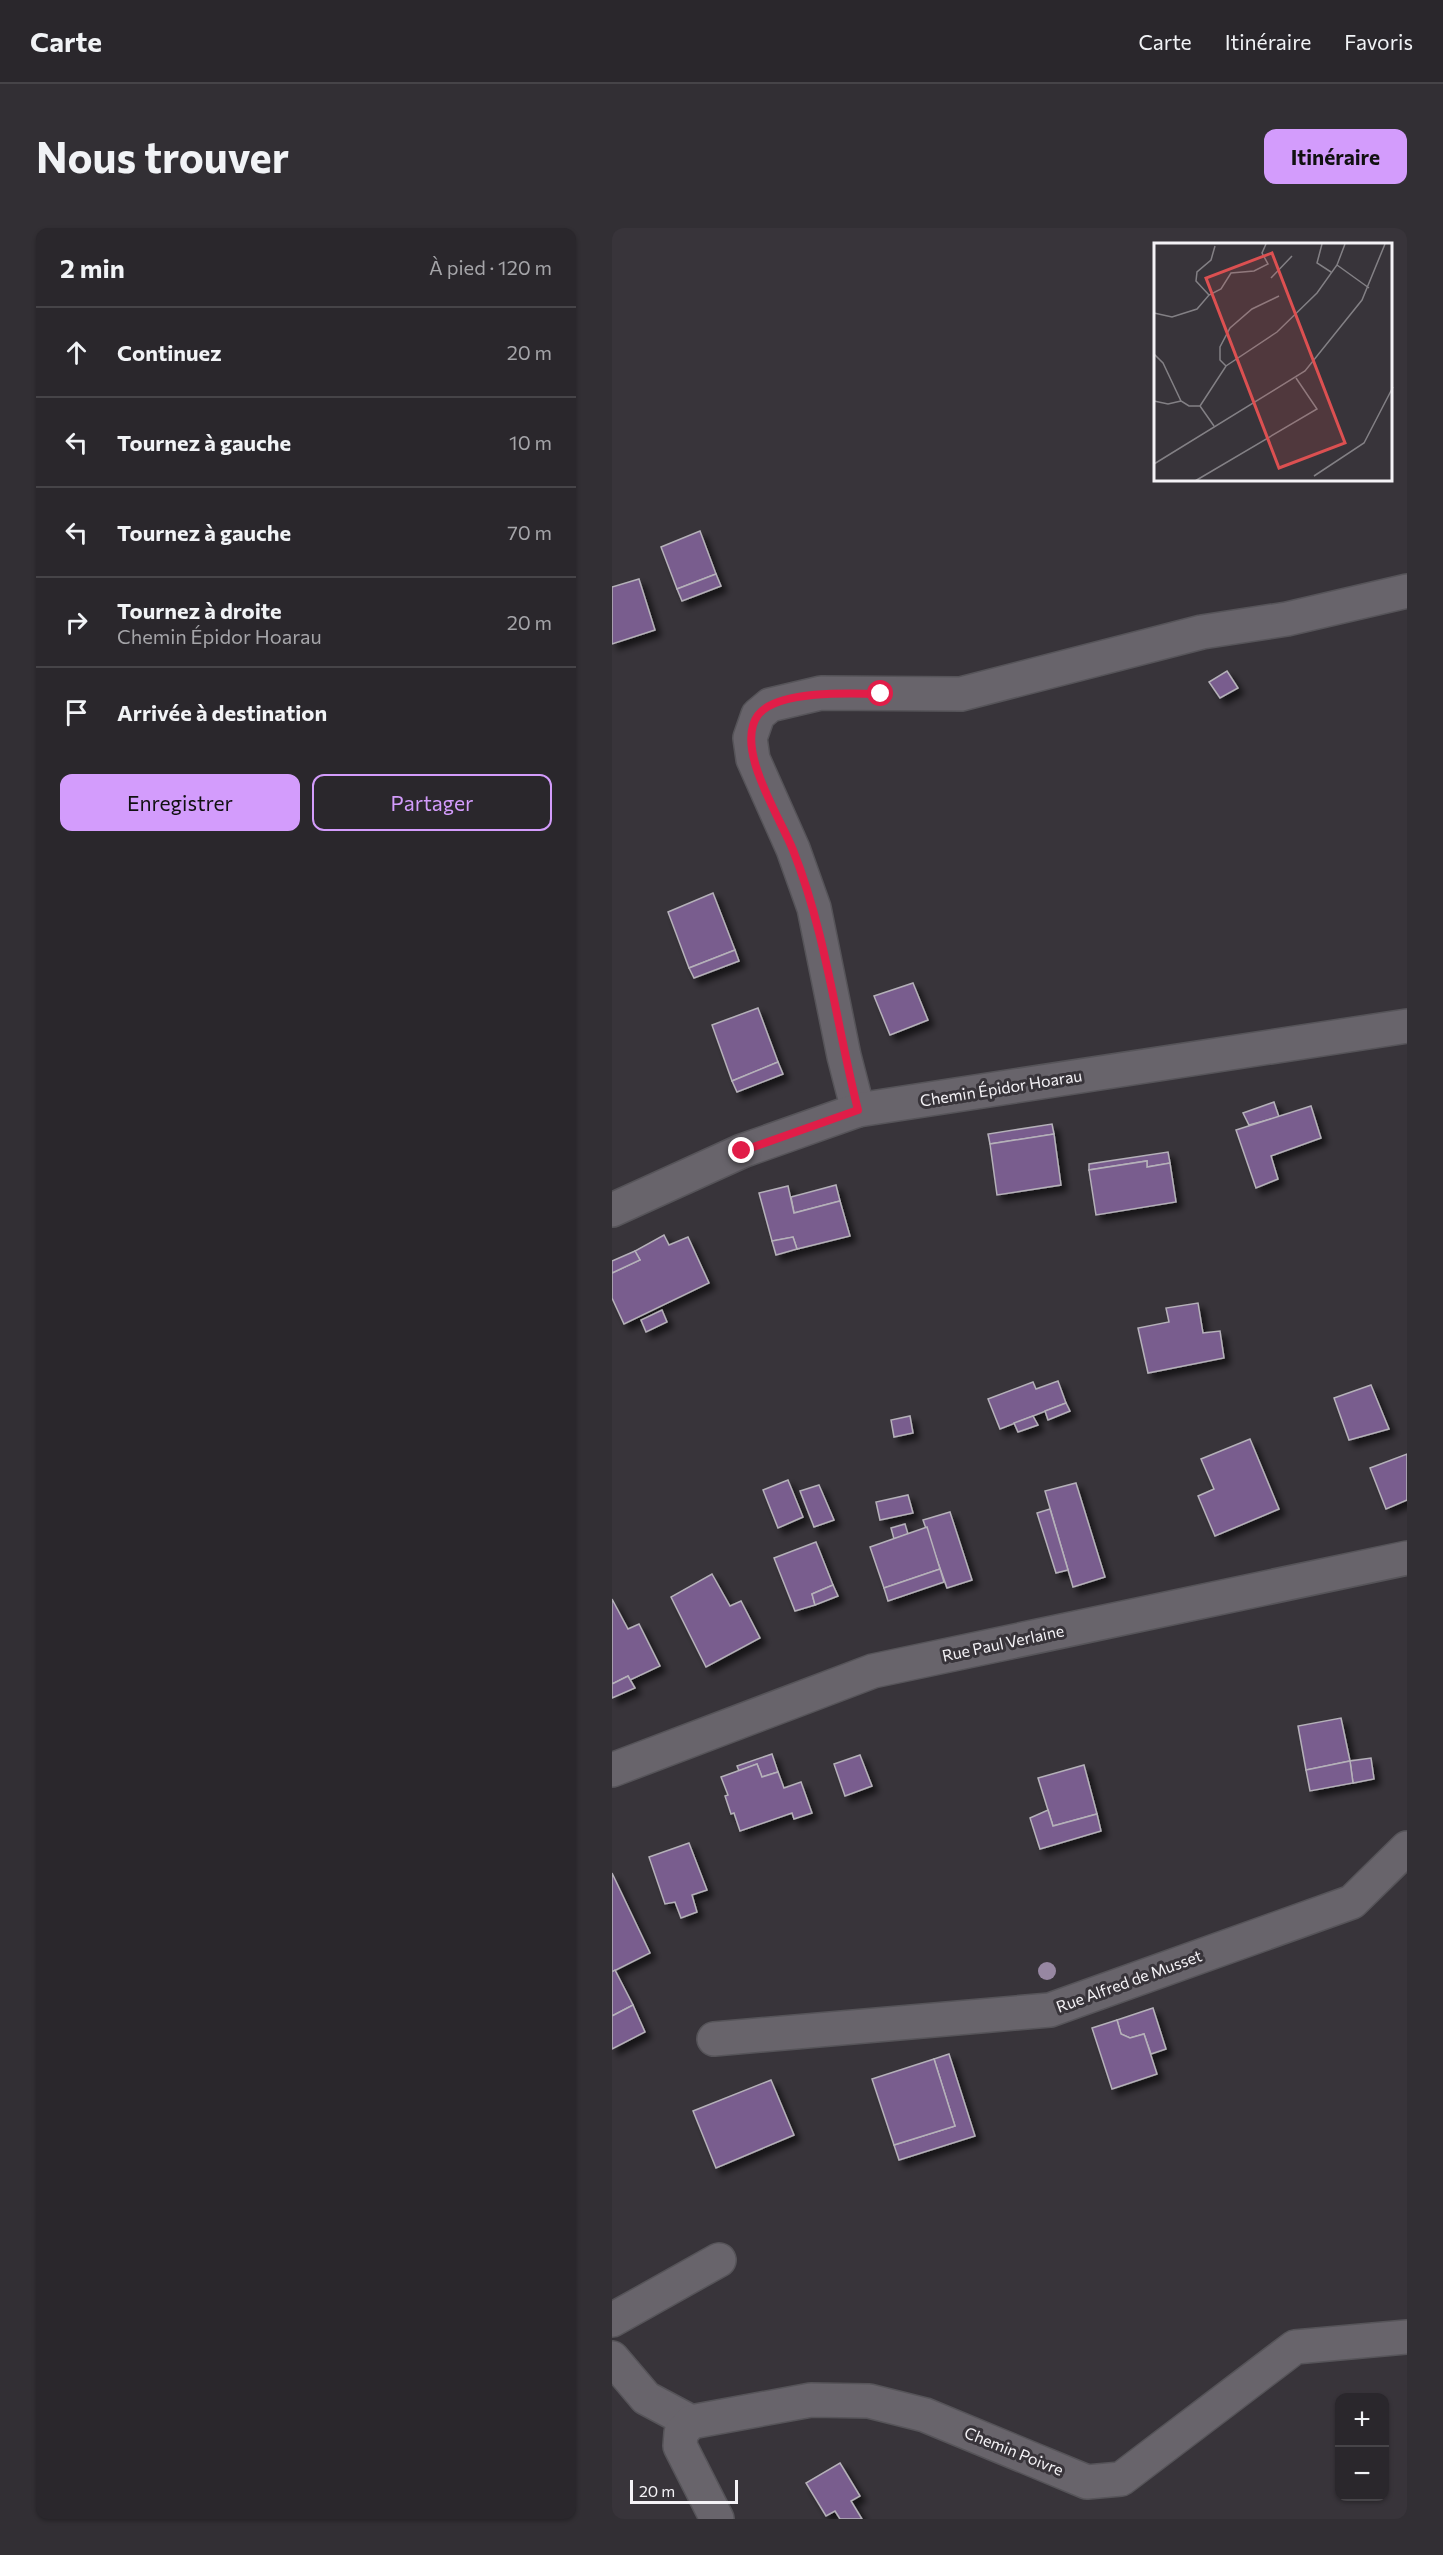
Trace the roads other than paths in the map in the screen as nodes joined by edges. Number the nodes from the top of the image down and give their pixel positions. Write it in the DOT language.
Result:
graph roads {
  1 [pos="1407,591"];
  2 [pos="1407,1026"];
  3 [pos="858,1110"];
  4 [pos="612,1210"];
  5 [pos="1407,1558"];
  6 [pos="612,1770"];
  7 [pos="1407,1848"];
  8 [pos="714,2039"];
  9 [pos="719,2260"];
  10 [pos="612,2320"];
  11 [pos="1407,2337"];
  12 [pos="612,2358"];
  13 [pos="691,2422"];
  14 [pos="717,2519"];
  1 -- 3 [label="street"];
  2 -- 3 [label="street, Chemin Épidor Hoarau"];
  3 -- 4 [label="street, Chemin Épidor Hoarau"];
  5 -- 6 [label="street, Rue Paul Verlaine"];
  7 -- 8 [label="street, Rue Alfred de Musset"];
  9 -- 10 [label="street"];
  11 -- 13 [label="street, Chemin Poivre"];
  12 -- 13 [label="street"];
  13 -- 14 [label="street"];
}
